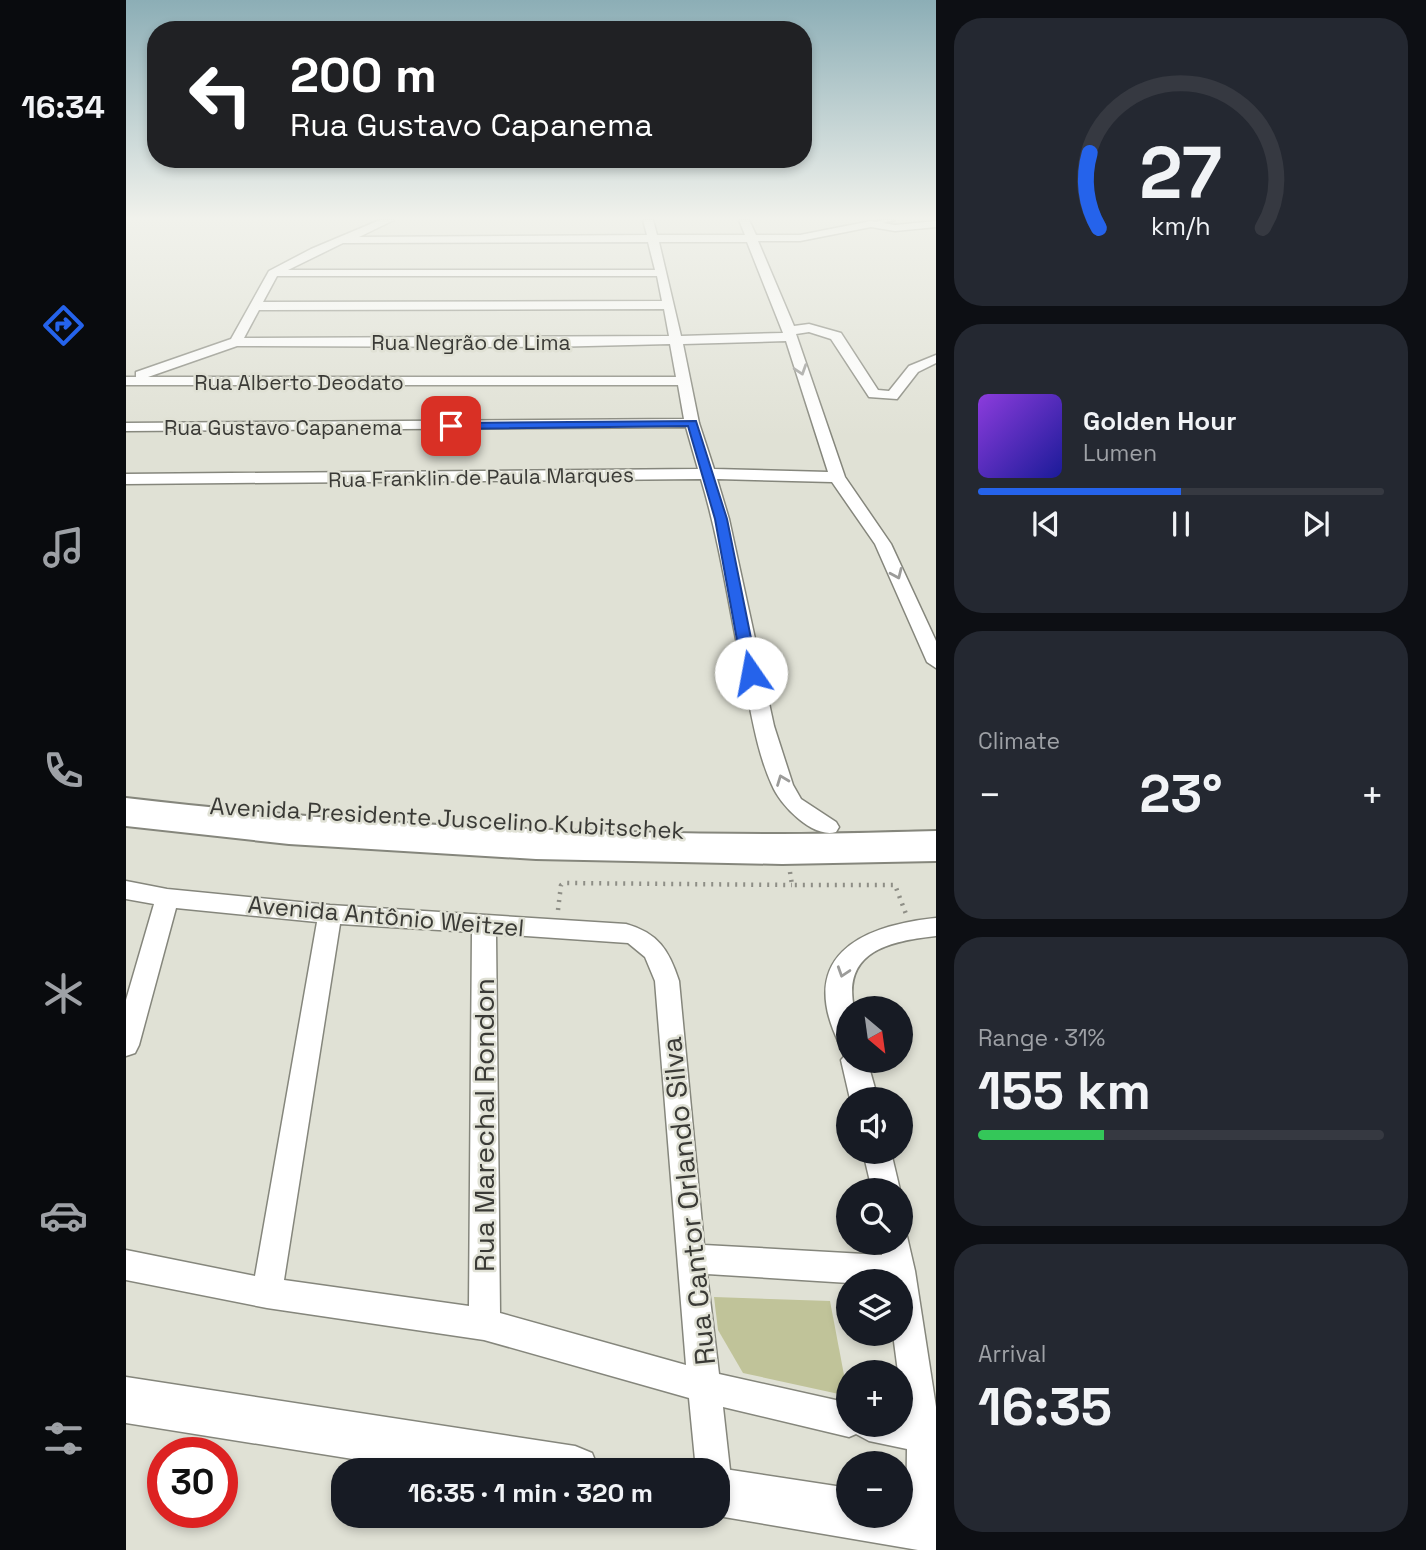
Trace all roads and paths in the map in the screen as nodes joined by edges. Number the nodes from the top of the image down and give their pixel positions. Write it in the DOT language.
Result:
graph roads {
  1 [pos="264,292"];
  2 [pos="665,292"];
  3 [pos="773,292"];
  4 [pos="667,305"];
  5 [pos="258,306"];
  6 [pos="790,334"];
  7 [pos="675,340"];
  8 [pos="236,342"];
  9 [pos="936,359"];
  10 [pos="126,381"];
  11 [pos="683,381"];
  12 [pos="692,423"];
  13 [pos="126,427"];
  14 [pos="710,474"];
  15 [pos="837,477"];
  16 [pos="126,479"];
  17 [pos="936,662"];
  18 [pos="126,796"];
  19 [pos="126,812"];
  20 [pos="936,822"];
  21 [pos="828,827"];
  22 [pos="936,846"];
  23 [pos="789,869"];
  24 [pos="792,885"];
  25 [pos="126,890"];
  26 [pos="167,898"];
  27 [pos="330,914"];
  28 [pos="484,925"];
  29 [pos="936,927"];
  30 [pos="558,929"];
  31 [pos="911,929"];
  32 [pos="645,939"];
  33 [pos="842,996"];
  34 [pos="126,1045"];
  35 [pos="898,1257"];
  36 [pos="690,1259"];
  37 [pos="126,1265"];
  38 [pos="267,1293"];
  39 [pos="484,1324"];
  40 [pos="706,1387"];
  41 [pos="126,1400"];
  42 [pos="836,1417"];
  43 [pos="930,1438"];
  44 [pos="498,1458"];
  45 [pos="712,1458"];
  46 [pos="730,1494"];
  47 [pos="836,1511"];
  48 [pos="930,1527"];
  1 -- 5 [label="street"];
  2 -- 4 [label="street"];
  3 -- 6 [label="street"];
  4 -- 5 [label="street"];
  4 -- 7 [label="street"];
  5 -- 8 [label="street"];
  6 -- 7 [label="street, Rua Negrão de Lima"];
  6 -- 9 [label="street, Rua Negrão de Lima"];
  6 -- 15 [label="street, one-way"];
  7 -- 8 [label="street, Rua Negrão de Lima"];
  7 -- 11 [label="street"];
  8 -- 10 [label="street"];
  10 -- 11 [label="street, Rua Alberto Deodato"];
  11 -- 12 [label="street"];
  12 -- 13 [label="street, Rua Gustavo Capanema"];
  12 -- 14 [label="street"];
  14 -- 15 [label="street, Rua Franklin de Paula Marques"];
  14 -- 16 [label="street, Rua Franklin de Paula Marques"];
  21 -- 14 [label="street, one-way"];
  15 -- 17 [label="street, one-way"];
  18 -- 21 [label="highway, Avenida Presidente Juscelino Kubitschek"];
  19 -- 22 [label="highway, Avenida Presidente Juscelino Kubitschek"];
  20 -- 21 [label="highway, Avenida Presidente Juscelino Kubitschek"];
  23 -- 24 [label="path"];
  24 -- 30 [label="path"];
  24 -- 31 [label="path"];
  25 -- 26 [label="street, Avenida Antônio Weitzel"];
  26 -- 27 [label="street, Avenida Antônio Weitzel"];
  26 -- 34 [label="street"];
  27 -- 28 [label="street, Avenida Antônio Weitzel"];
  27 -- 38 [label="street"];
  28 -- 30 [label="street, Avenida Antônio Weitzel"];
  28 -- 39 [label="street, Rua Marechal Rondon"];
  29 -- 31 [label="street"];
  30 -- 32 [label="street, Avenida Antônio Weitzel"];
  31 -- 33 [label="street, one-way"];
  32 -- 36 [label="street, Rua Cantor Orlando Silva"];
  35 -- 36 [label="street"];
  35 -- 43 [label="street"];
  36 -- 40 [label="street, Rua Cantor Orlando Silva"];
  37 -- 38 [label="street"];
  38 -- 39 [label="street"];
  39 -- 40 [label="street"];
  40 -- 42 [label="street"];
  40 -- 45 [label="street, Rua Cantor Orlando Silva"];
  41 -- 44 [label="main road"];
  43 -- 48 [label="street"];
  46 -- 47 [label="main road"];
}
